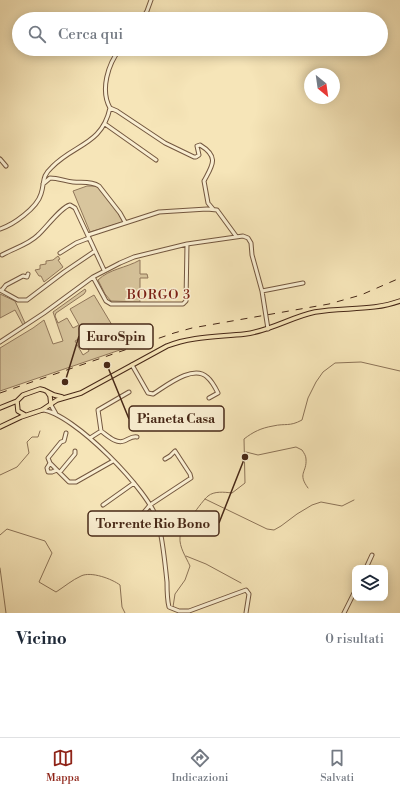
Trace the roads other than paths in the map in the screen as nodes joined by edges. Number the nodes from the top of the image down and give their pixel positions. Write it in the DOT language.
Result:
graph roads {
  1 [pos="151,0"];
  2 [pos="146,12"];
  3 [pos="116,56"];
  4 [pos="110,108"];
  5 [pos="105,124"];
  6 [pos="0,159"];
  7 [pos="156,160"];
  8 [pos="6,166"];
  9 [pos="42,185"];
  10 [pos="213,209"];
  11 [pos="125,222"];
  12 [pos="0,229"];
  13 [pos="236,236"];
  14 [pos="89,237"];
  15 [pos="187,244"];
  16 [pos="95,251"];
  17 [pos="60,253"];
  18 [pos="2,255"];
  19 [pos="104,270"];
  20 [pos="23,276"];
  21 [pos="93,277"];
  22 [pos="303,283"];
  23 [pos="1,290"];
  24 [pos="262,291"];
  25 [pos="400,302"];
  26 [pos="268,329"];
  27 [pos="0,342"];
  28 [pos="132,365"];
  29 [pos="47,392"];
  30 [pos="129,392"];
  31 [pos="63,398"];
  32 [pos="209,398"];
  33 [pos="17,401"];
  34 [pos="51,404"];
  35 [pos="6,406"];
  36 [pos="0,408"];
  37 [pos="18,410"];
  38 [pos="42,410"];
  39 [pos="56,414"];
  40 [pos="26,415"];
  41 [pos="15,420"];
  42 [pos="0,427"];
  43 [pos="101,431"];
  44 [pos="66,433"];
  45 [pos="137,437"];
  46 [pos="90,438"];
  47 [pos="75,451"];
  48 [pos="165,459"];
  49 [pos="113,461"];
  50 [pos="50,463"];
  51 [pos="59,471"];
  52 [pos="134,483"];
  53 [pos="103,505"];
  54 [pos="150,505"];
  55 [pos="96,530"];
  56 [pos="372,555"];
  57 [pos="367,565"];
  58 [pos="352,597"];
  59 [pos="246,613"];
  60 [pos="344,613"];
  1 -- 2 [label="street"];
  3 -- 4 [label="street"];
  4 -- 5 [label="street"];
  4 -- 10 [label="street"];
  5 -- 7 [label="street"];
  5 -- 9 [label="street"];
  6 -- 8 [label="street"];
  9 -- 11 [label="street"];
  9 -- 12 [label="street"];
  10 -- 11 [label="street"];
  10 -- 13 [label="street"];
  11 -- 14 [label="street"];
  13 -- 15 [label="street"];
  13 -- 24 [label="street"];
  14 -- 16 [label="street"];
  14 -- 17 [label="street"];
  14 -- 18 [label="street"];
  15 -- 19 [label="street"];
  15 -- 21 [label="street"];
  16 -- 19 [label="street"];
  16 -- 23 [label="street"];
  19 -- 21 [label="street"];
  20 -- 23 [label="street"];
  21 -- 27 [label="street"];
  22 -- 24 [label="street"];
  24 -- 26 [label="street"];
  25 -- 26 [label="main road"];
  26 -- 28 [label="main road"];
  28 -- 31 [label="main road"];
  28 -- 32 [label="street"];
  29 -- 31 [label="main road"];
  29 -- 33 [label="main road"];
  29 -- 34 [label="main road"];
  30 -- 43 [label="street"];
  31 -- 34 [label="main road"];
  33 -- 35 [label="main road"];
  33 -- 37 [label="main road"];
  34 -- 38 [label="main road"];
  34 -- 39 [label="street"];
  35 -- 36 [label="main road"];
  35 -- 37 [label="main road"];
  37 -- 40 [label="main road"];
  37 -- 41 [label="main road"];
  38 -- 39 [label="street"];
  38 -- 40 [label="main road"];
  39 -- 46 [label="street"];
  40 -- 41 [label="main road"];
  41 -- 42 [label="main road"];
  43 -- 45 [label="street"];
  43 -- 46 [label="street"];
  44 -- 50 [label="street"];
  46 -- 49 [label="street"];
  47 -- 51 [label="street"];
  48 -- 54 [label="street"];
  49 -- 51 [label="street"];
  49 -- 52 [label="street"];
  50 -- 51 [label="street"];
  50 -- 51 [label="street"];
  52 -- 53 [label="street"];
  52 -- 54 [label="street"];
  54 -- 55 [label="street"];
  54 -- 59 [label="street"];
  56 -- 57 [label="street"];
  58 -- 60 [label="street"];
}
